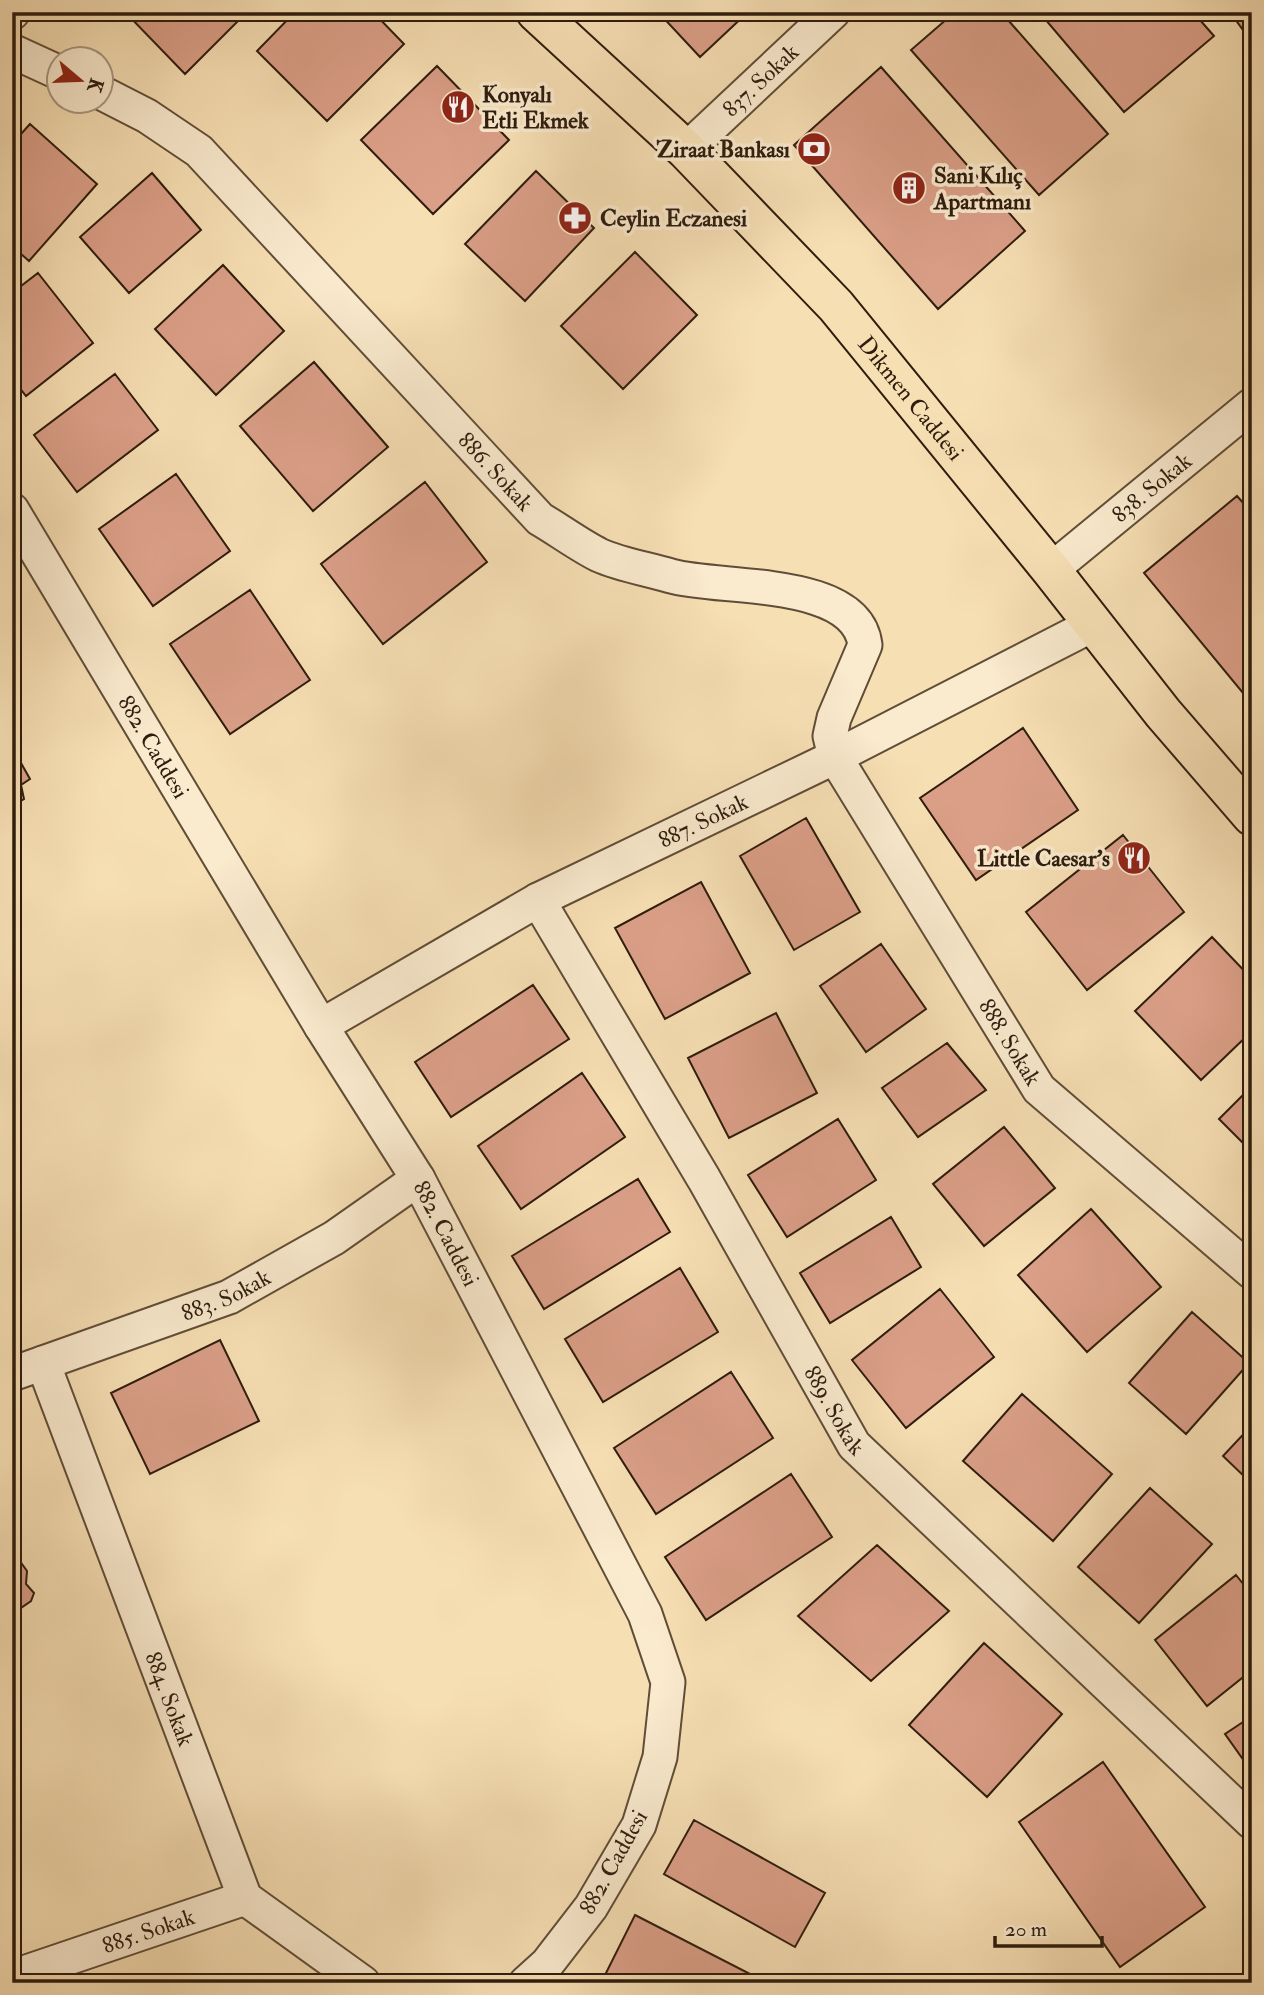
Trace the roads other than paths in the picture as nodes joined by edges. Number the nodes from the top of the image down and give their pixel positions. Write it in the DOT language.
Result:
graph roads {
  1 [pos="536,12"];
  2 [pos="833,12"];
  3 [pos="12,51"];
  4 [pos="46,67"];
  5 [pos="116,100"];
  6 [pos="686,150"];
  7 [pos="1252,404"];
  8 [pos="12,510"];
  9 [pos="1051,570"];
  10 [pos="1091,625"];
  11 [pos="835,757"];
  12 [pos="1252,816"];
  13 [pos="538,900"];
  14 [pos="321,1026"];
  15 [pos="418,1179"];
  16 [pos="1252,1272"];
  17 [pos="43,1363"];
  18 [pos="12,1374"];
  19 [pos="1252,1822"];
  20 [pos="245,1898"];
  21 [pos="12,1977"];
  22 [pos="362,1983"];
  23 [pos="526,1983"];
  1 -- 6 [label="main road, Dikmen Caddesi"];
  2 -- 6 [label="street, 837. Sokak"];
  3 -- 4 [label="street"];
  5 -- 11 [label="street, 886. Sokak"];
  6 -- 9 [label="main road, Dikmen Caddesi"];
  7 -- 9 [label="street, 838. Sokak"];
  8 -- 14 [label="street, 882. Caddesi"];
  9 -- 10 [label="main road, Dikmen Caddesi"];
  10 -- 11 [label="street, 887. Sokak"];
  10 -- 12 [label="main road, Dikmen Caddesi"];
  11 -- 13 [label="street, 887. Sokak"];
  11 -- 16 [label="street, 888. Sokak"];
  13 -- 14 [label="street, 887. Sokak"];
  13 -- 19 [label="street, 889. Sokak"];
  14 -- 15 [label="street, 882. Caddesi"];
  15 -- 17 [label="street, 883. Sokak"];
  15 -- 23 [label="street, 882. Caddesi"];
  17 -- 18 [label="street, 883. Sokak"];
  17 -- 20 [label="street, 884. Sokak"];
  20 -- 21 [label="street, 885. Sokak"];
  20 -- 22 [label="street"];
}
